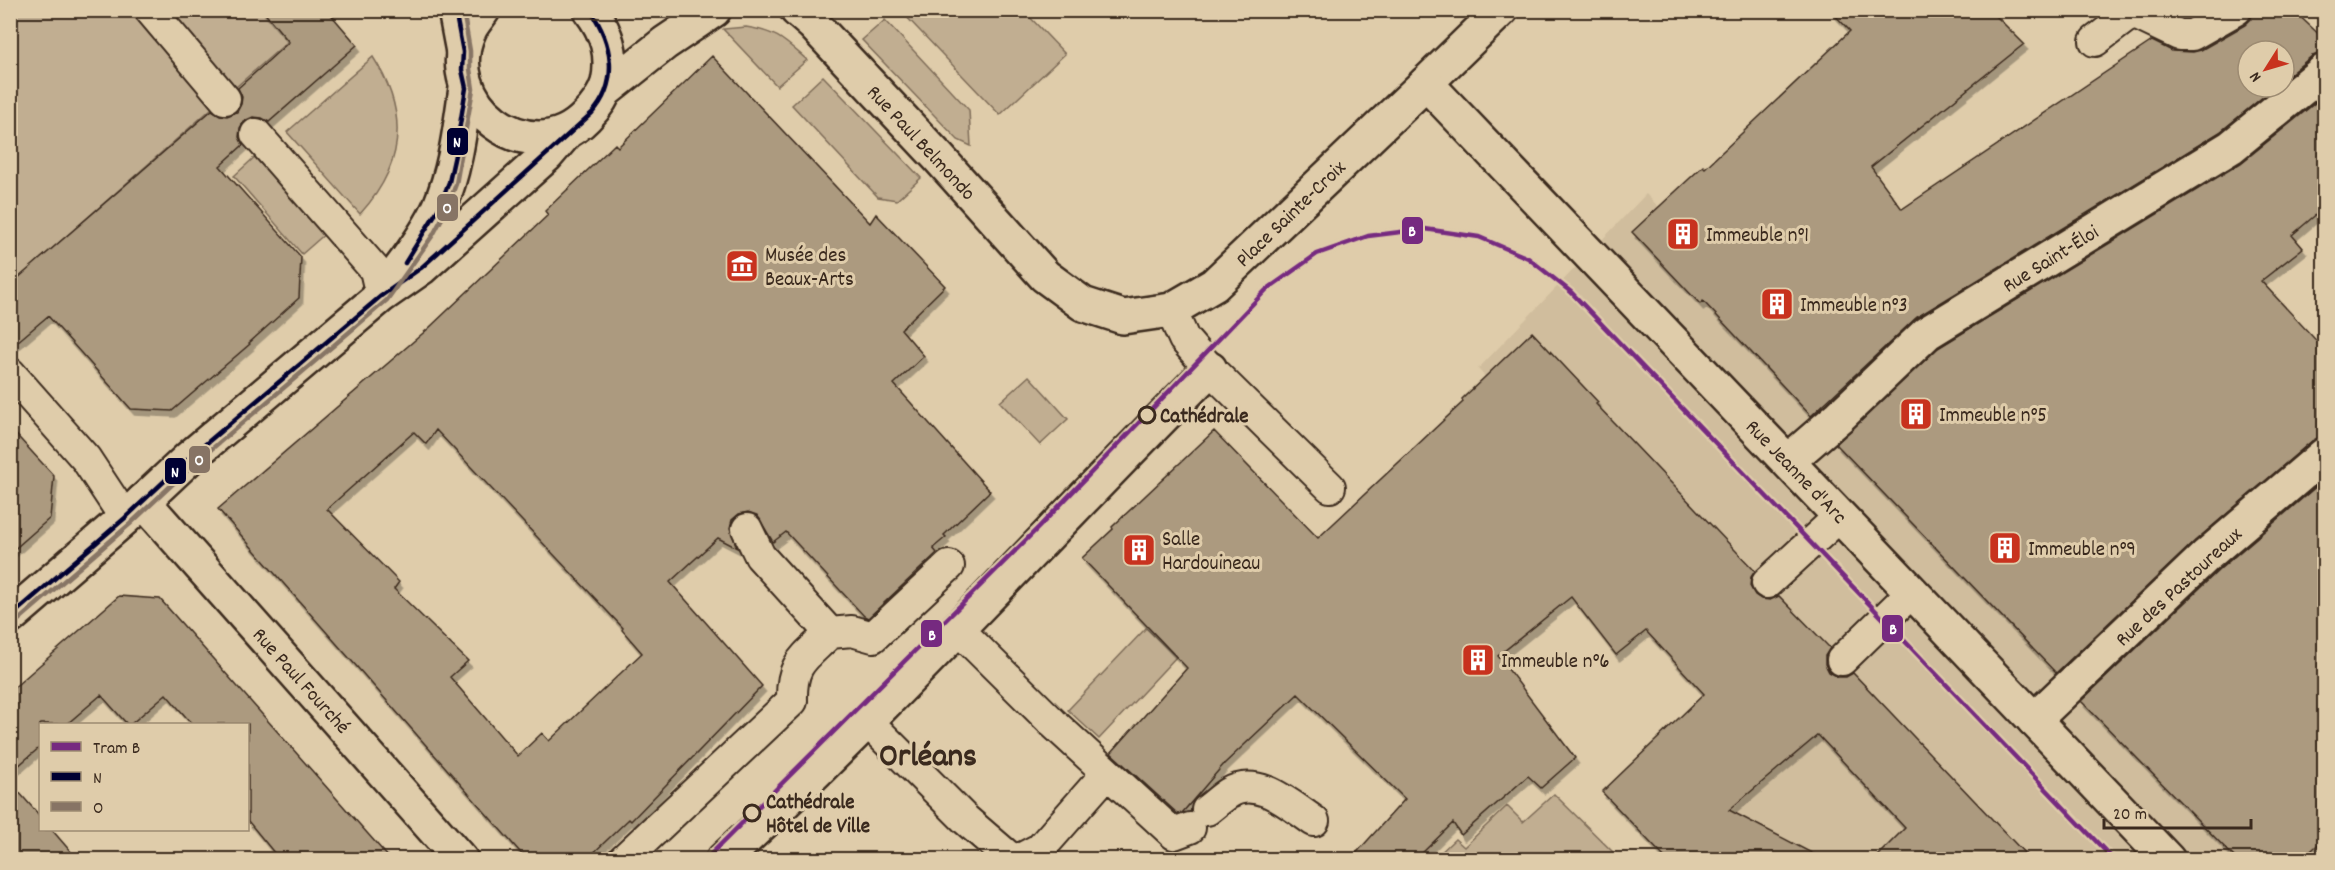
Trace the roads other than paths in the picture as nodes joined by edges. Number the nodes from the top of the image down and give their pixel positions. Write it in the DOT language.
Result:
graph roads {
  1 [pos="150,10"];
  2 [pos="455,10"];
  3 [pos="483,10"];
  4 [pos="590,10"];
  5 [pos="714,10"];
  6 [pos="797,10"];
  7 [pos="1501,10"];
  8 [pos="2236,10"];
  9 [pos="2095,41"];
  10 [pos="463,52"];
  11 [pos="2325,71"];
  12 [pos="1426,82"];
  13 [pos="466,88"];
  14 [pos="606,90"];
  15 [pos="225,99"];
  16 [pos="256,134"];
  17 [pos="565,134"];
  18 [pos="1045,276"];
  19 [pos="381,296"];
  20 [pos="1171,310"];
  21 [pos="1210,369"];
  22 [pos="10,373"];
  23 [pos="2325,455"];
  24 [pos="1788,461"];
  25 [pos="1330,487"];
  26 [pos="134,509"];
  27 [pos="1840,516"];
  28 [pos="747,530"];
  29 [pos="949,566"];
  30 [pos="1767,583"];
  31 [pos="1912,592"];
  32 [pos="10,617"];
  33 [pos="958,629"];
  34 [pos="830,633"];
  35 [pos="1842,660"];
  36 [pos="866,720"];
  37 [pos="2034,720"];
  38 [pos="1107,773"];
  39 [pos="1314,820"];
  40 [pos="461,860"];
  41 [pos="623,860"];
  42 [pos="723,860"];
  43 [pos="2168,860"];
  1 -- 15 [label="lane"];
  2 -- 10 [label="street"];
  3 -- 10 [label="street"];
  4 -- 14 [label="street"];
  5 -- 14 [label="street"];
  6 -- 18 [label="street, Rue Paul Belmondo"];
  7 -- 12 [label="street, Place Sainte-Croix"];
  8 -- 9 [label="lane"];
  10 -- 13 [label="street"];
  11 -- 24 [label="street, Rue Saint-Éloi"];
  12 -- 20 [label="street, Place Sainte-Croix"];
  12 -- 24 [label="street, Rue Jeanne d'Arc"];
  13 -- 17 [label="street"];
  13 -- 19 [label="street"];
  14 -- 17 [label="street"];
  16 -- 19 [label="lane"];
  17 -- 19 [label="street"];
  18 -- 20 [label="street, Place Sainte-Croix"];
  19 -- 26 [label="street"];
  20 -- 21 [label="lane"];
  21 -- 25 [label="lane"];
  21 -- 33 [label="street"];
  22 -- 26 [label="lane"];
  23 -- 37 [label="street, Rue des Pastoureaux"];
  24 -- 27 [label="street, Rue Jeanne d'Arc"];
  26 -- 32 [label="street"];
  26 -- 40 [label="street, Rue Paul Fourché"];
  27 -- 30 [label="lane"];
  27 -- 31 [label="street, Rue Jeanne d'Arc"];
  28 -- 34 [label="lane"];
  29 -- 34 [label="lane"];
  31 -- 35 [label="lane"];
  31 -- 37 [label="street, Rue Jeanne d'Arc"];
  33 -- 36 [label="street"];
  33 -- 38 [label="lane"];
  34 -- 41 [label="lane"];
  36 -- 38 [label="lane"];
  36 -- 42 [label="street"];
  37 -- 43 [label="street, Rue Jeanne d'Arc"];
  38 -- 39 [label="lane"];
}
